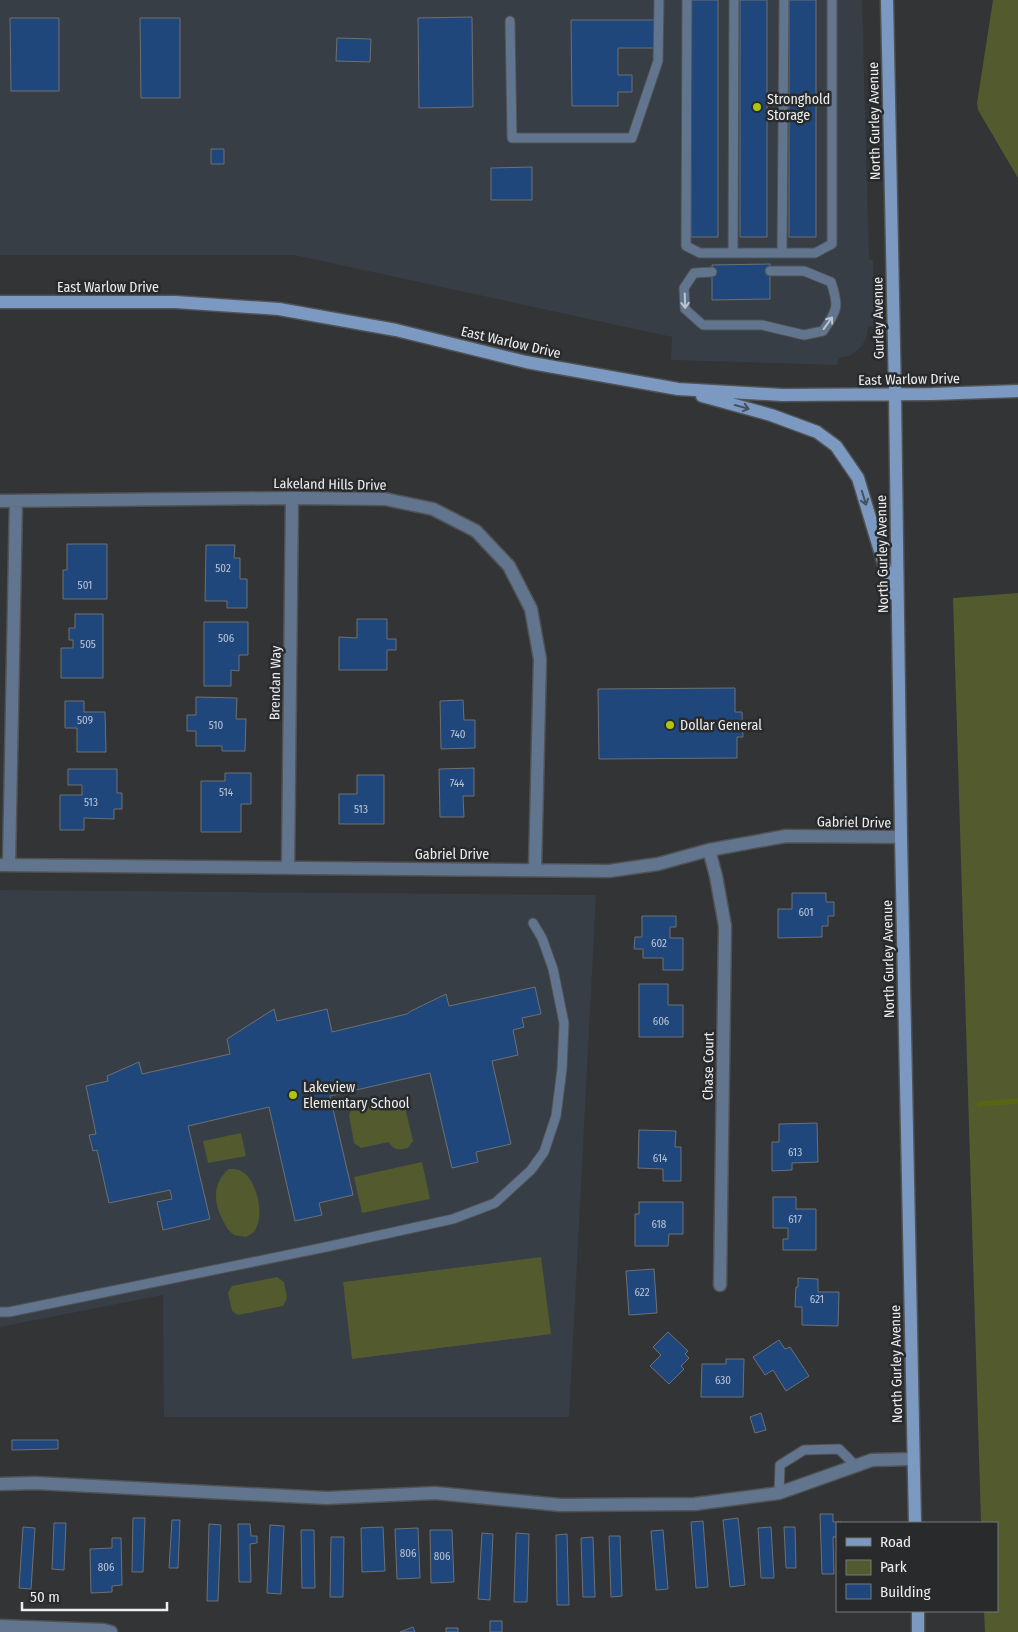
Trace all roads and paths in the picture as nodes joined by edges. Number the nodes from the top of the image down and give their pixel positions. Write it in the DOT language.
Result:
graph roads {
  1 [pos="659,0"];
  2 [pos="687,0"];
  3 [pos="734,0"];
  4 [pos="784,0"];
  5 [pos="832,0"];
  6 [pos="886,0"];
  7 [pos="510,21"];
  8 [pos="891,241"];
  9 [pos="733,252"];
  10 [pos="782,252"];
  11 [pos="770,271"];
  12 [pos="712,272"];
  13 [pos="0,302"];
  14 [pos="678,389"];
  15 [pos="1018,391"];
  16 [pos="895,394"];
  17 [pos="292,498"];
  18 [pos="0,500"];
  19 [pos="16,501"];
  20 [pos="898,609"];
  21 [pos="901,838"];
  22 [pos="709,850"];
  23 [pos="5,865"];
  24 [pos="288,868"];
  25 [pos="535,869"];
  26 [pos="533,923"];
  27 [pos="720,1285"];
  28 [pos="0,1312"];
  29 [pos="913,1460"];
  30 [pos="856,1466"];
  31 [pos="0,1484"];
  32 [pos="779,1493"];
  33 [pos="915,1522"];
  34 [pos="918,1612"];
  35 [pos="0,1626"];
  36 [pos="111,1632"];
  37 [pos="918,1632"];
  1 -- 7 [label="lane"];
  2 -- 9 [label="lane"];
  3 -- 9 [label="lane"];
  4 -- 10 [label="lane"];
  5 -- 10 [label="lane"];
  6 -- 8 [label="street, North Gurley Avenue"];
  8 -- 16 [label="street, Gurley Avenue"];
  9 -- 10 [label="lane"];
  12 -- 11 [label="lane, one-way"];
  13 -- 14 [label="street, East Warlow Drive"];
  14 -- 16 [label="street, East Warlow Drive"];
  14 -- 20 [label="street, one-way"];
  15 -- 16 [label="street, East Warlow Drive"];
  16 -- 20 [label="street, North Gurley Avenue"];
  17 -- 19 [label="street, Lakeland Hills Drive"];
  17 -- 24 [label="street, Brendan Way"];
  17 -- 25 [label="street, Lakeland Hills Drive"];
  18 -- 19 [label="street, Lakeland Hills Drive"];
  19 -- 23 [label="street"];
  20 -- 21 [label="street, North Gurley Avenue"];
  21 -- 22 [label="street, Gabriel Drive"];
  21 -- 29 [label="street, North Gurley Avenue"];
  22 -- 25 [label="street, Gabriel Drive"];
  22 -- 27 [label="street, Chase Court"];
  23 -- 24 [label="street, Gabriel Drive"];
  24 -- 25 [label="street, Gabriel Drive"];
  26 -- 28 [label="lane"];
  29 -- 30 [label="street"];
  29 -- 33 [label="street, North Gurley Avenue"];
  30 -- 32 [label="street"];
  30 -- 32 [label="lane"];
  31 -- 32 [label="street"];
  34 -- 37 [label="street"];
  35 -- 36 [label="street"];
}
